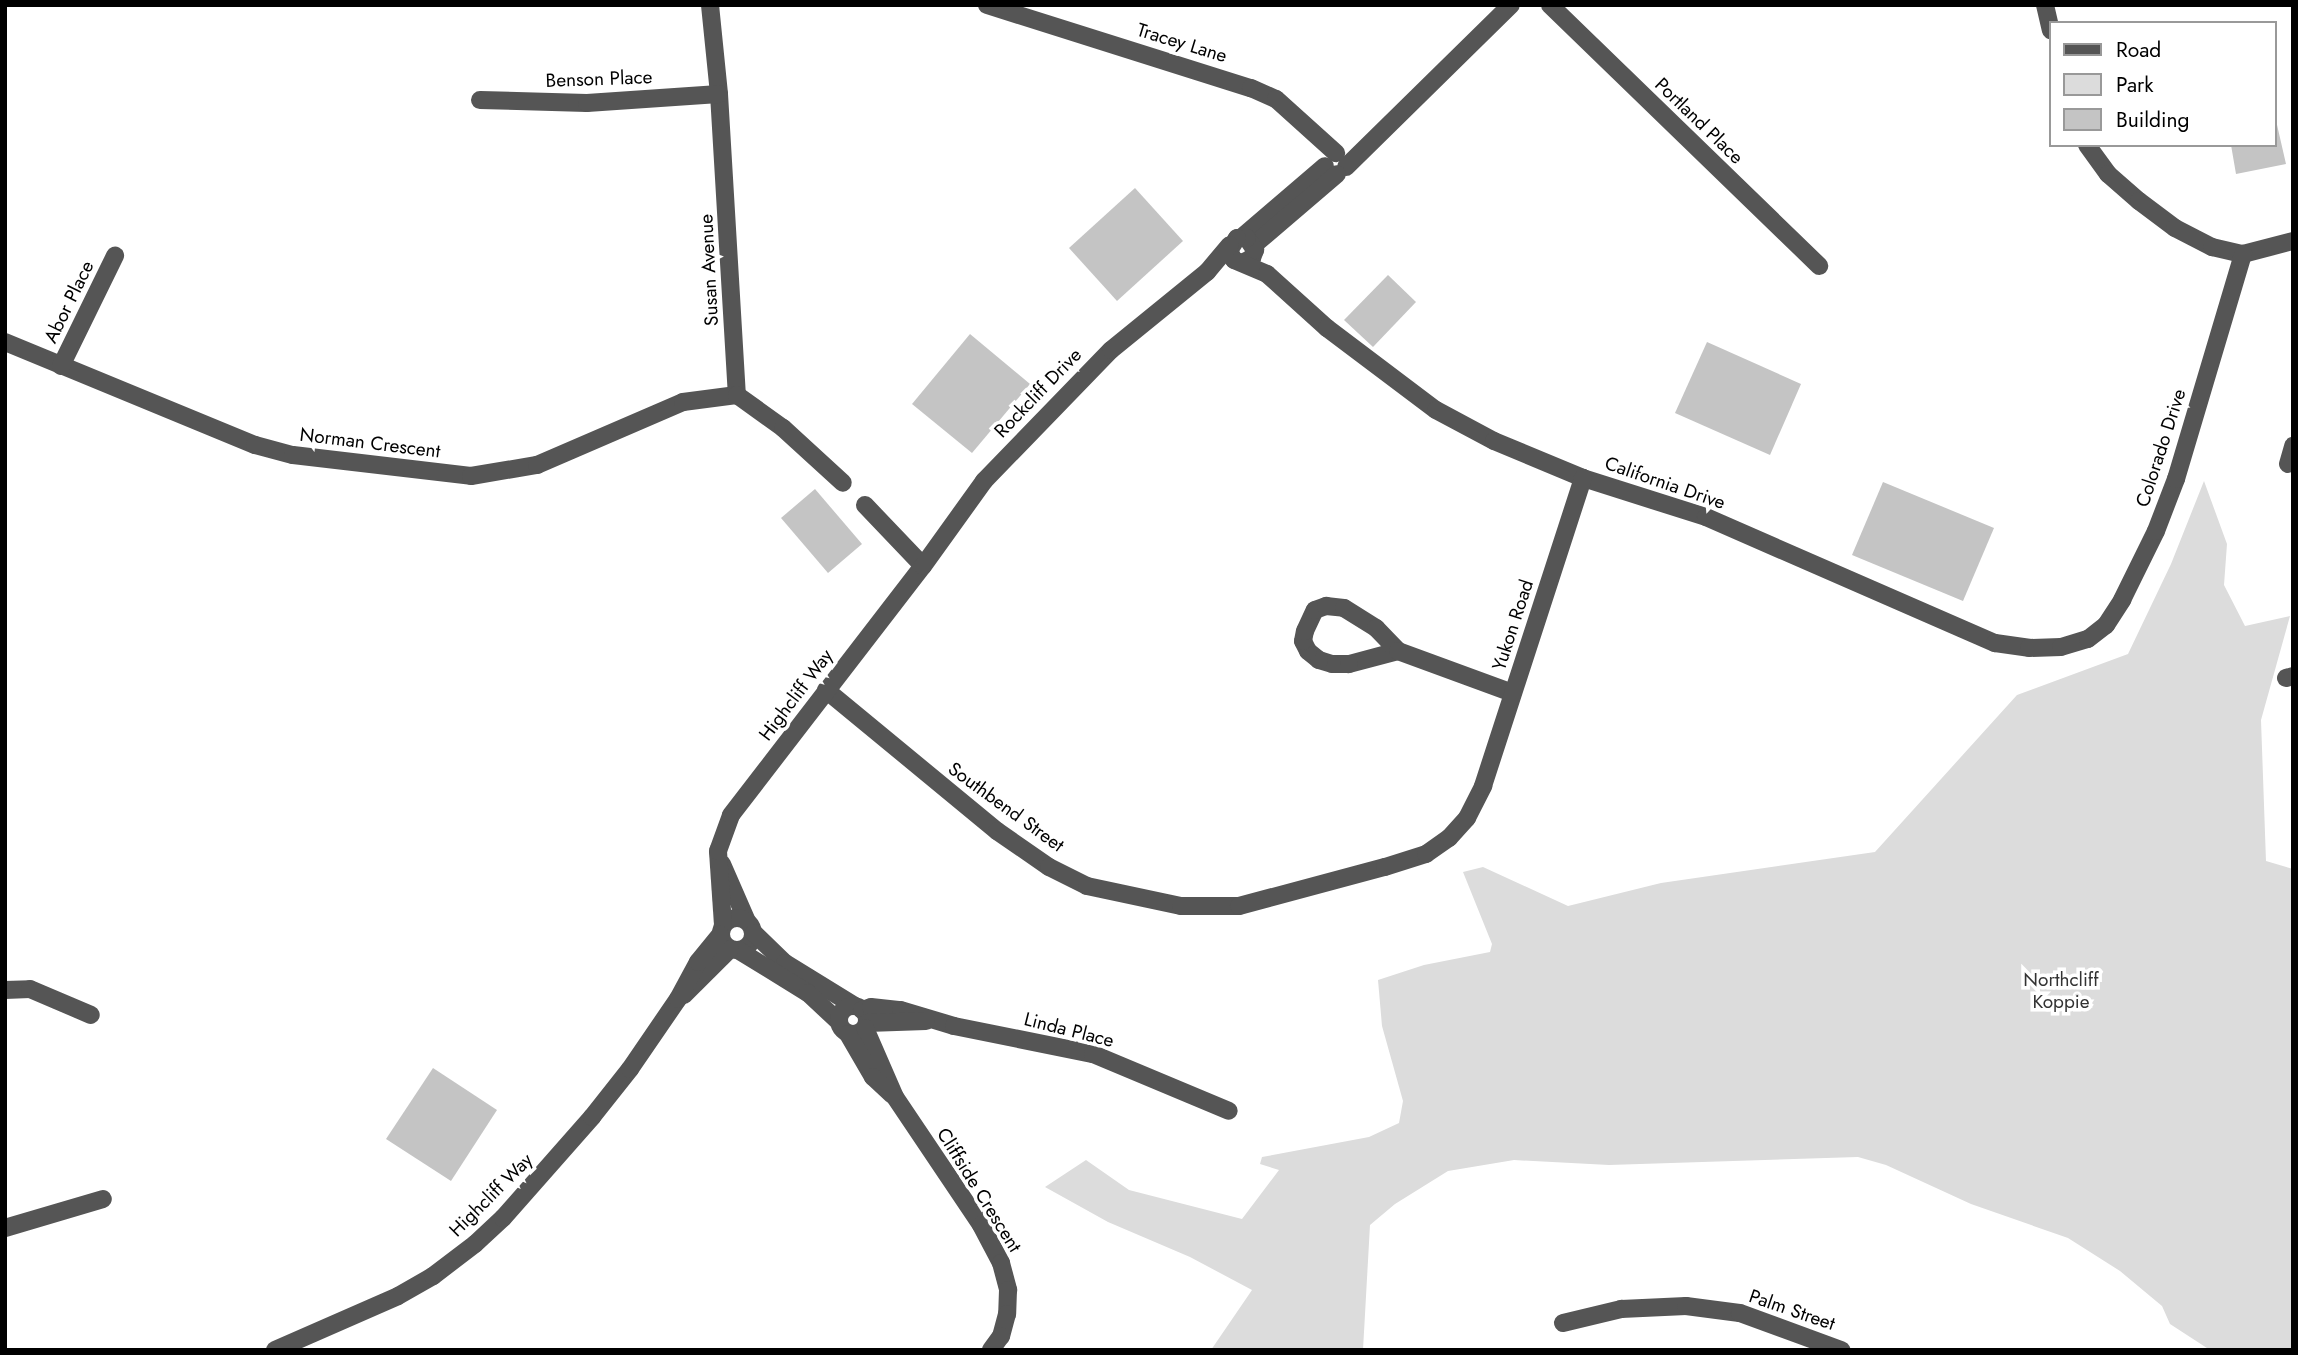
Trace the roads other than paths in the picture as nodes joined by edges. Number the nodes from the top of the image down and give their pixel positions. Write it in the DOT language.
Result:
graph roads {
  1 [pos="710,5"];
  2 [pos="988,5"];
  3 [pos="1511,5"];
  4 [pos="1550,5"];
  5 [pos="2045,5"];
  6 [pos="2050,26"];
  7 [pos="719,94"];
  8 [pos="480,100"];
  9 [pos="2088,147"];
  10 [pos="1335,162"];
  11 [pos="2293,241"];
  12 [pos="1244,250"];
  13 [pos="2243,254"];
  14 [pos="115,257"];
  15 [pos="1819,266"];
  16 [pos="5,342"];
  17 [pos="61,366"];
  18 [pos="737,395"];
  19 [pos="1583,478"];
  20 [pos="843,483"];
  21 [pos="865,505"];
  22 [pos="923,566"];
  23 [pos="2088,639"];
  24 [pos="1398,651"];
  25 [pos="826,690"];
  26 [pos="1513,693"];
  27 [pos="1483,786"];
  28 [pos="718,858"];
  29 [pos="750,926"];
  30 [pos="728,940"];
  31 [pos="5,990"];
  32 [pos="91,1015"];
  33 [pos="856,1020"];
  34 [pos="1229,1111"];
  35 [pos="103,1199"];
  36 [pos="5,1228"];
  37 [pos="1563,1323"];
  38 [pos="275,1350"];
  39 [pos="991,1350"];
  40 [pos="1841,1350"];
  1 -- 7 [label="street, Susan Avenue"];
  2 -- 10 [label="street, Tracey Lane"];
  3 -- 10 [label="street, Rockcliff Drive"];
  4 -- 15 [label="street, Portland Place"];
  5 -- 6 [label="street"];
  7 -- 8 [label="street, Benson Place"];
  7 -- 18 [label="street, Susan Avenue"];
  9 -- 13 [label="street"];
  10 -- 12 [label="street, Rockcliff Drive"];
  11 -- 13 [label="street"];
  12 -- 19 [label="street, California Drive"];
  12 -- 22 [label="street, Rockcliff Drive"];
  13 -- 23 [label="street, Colorado Drive"];
  14 -- 17 [label="street, Abor Place"];
  16 -- 17 [label="street, Norman Crescent"];
  17 -- 18 [label="street, Norman Crescent"];
  18 -- 20 [label="street"];
  19 -- 23 [label="street, California Drive"];
  19 -- 26 [label="street, Yukon Road"];
  21 -- 22 [label="street"];
  22 -- 25 [label="street, Highcliff Way"];
  24 -- 24 [label="street"];
  24 -- 26 [label="street"];
  25 -- 27 [label="street, Southbend Street"];
  25 -- 28 [label="street, Highcliff Way"];
  26 -- 27 [label="street, Yukon Road"];
  28 -- 29 [label="street"];
  28 -- 30 [label="street, Highcliff Way"];
  29 -- 30 [label="street"];
  29 -- 30 [label="street"];
  29 -- 33 [label="street, Cliffside Crescent"];
  30 -- 33 [label="street, Cliffside Crescent"];
  30 -- 38 [label="street, Highcliff Way"];
  31 -- 32 [label="street"];
  33 -- 34 [label="street, Linda Place"];
  33 -- 39 [label="street, Cliffside Crescent"];
  35 -- 36 [label="street"];
  37 -- 40 [label="street, Palm Street"];
}
